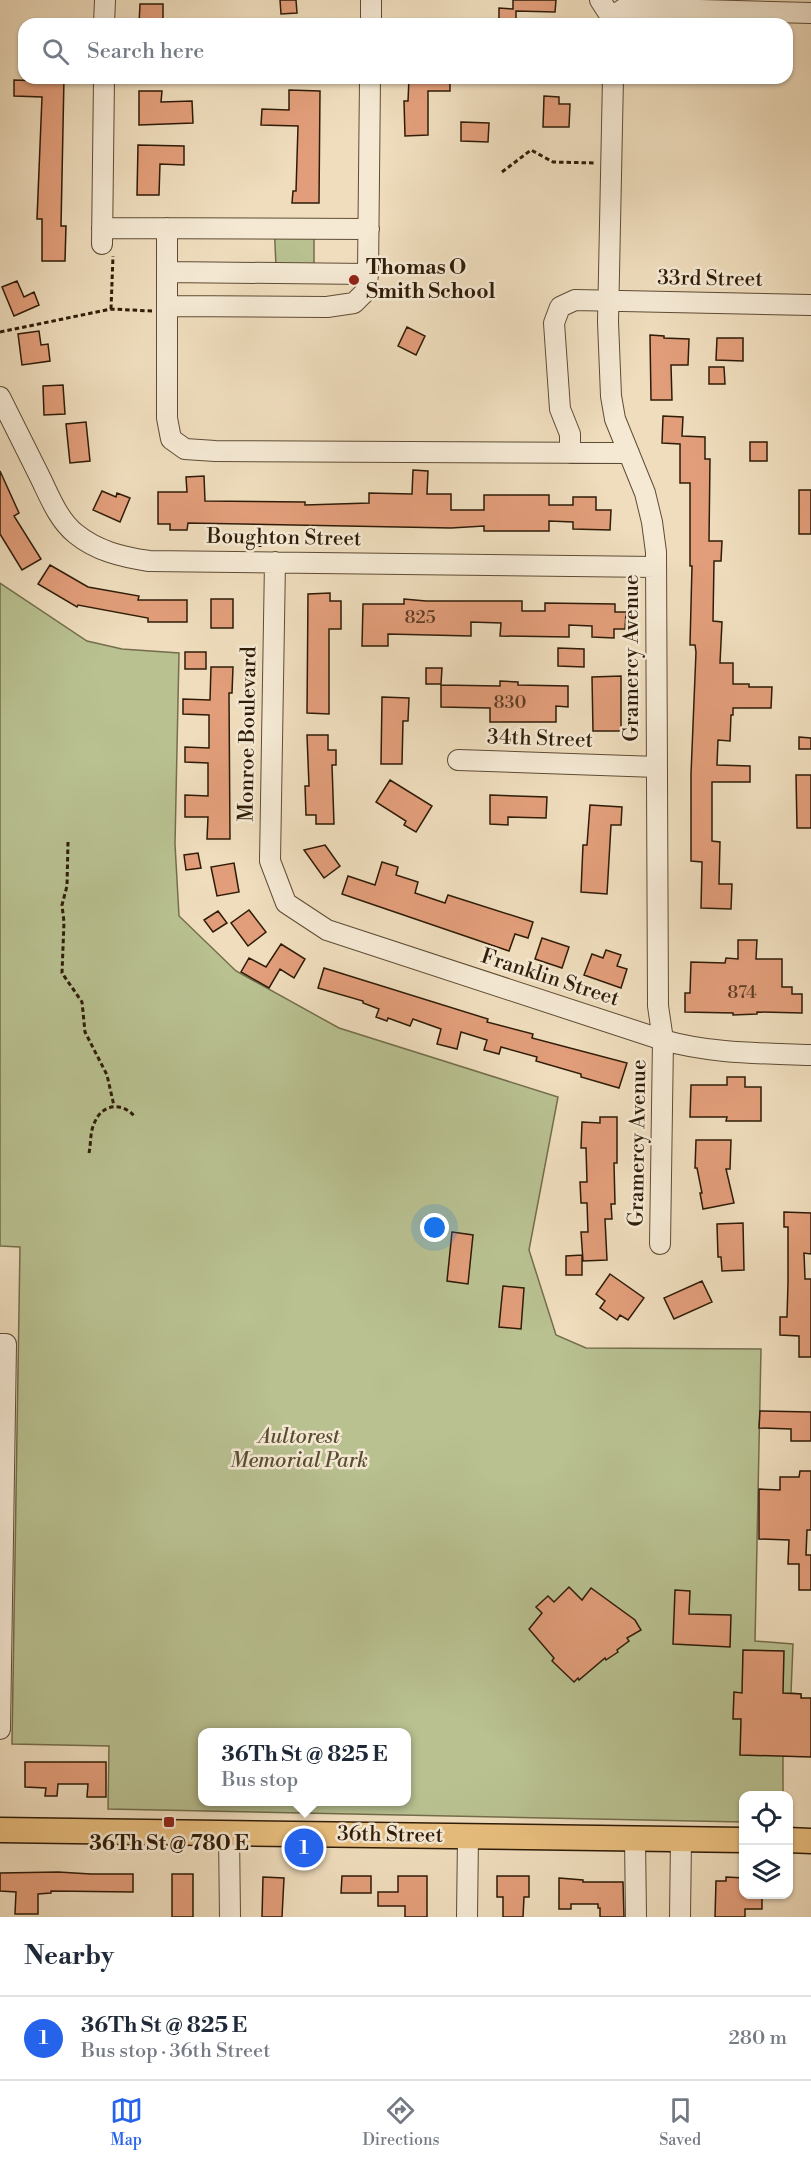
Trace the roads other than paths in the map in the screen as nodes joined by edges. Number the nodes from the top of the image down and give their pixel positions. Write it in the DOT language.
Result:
graph roads {
  1 [pos="105,0"];
  2 [pos="371,0"];
  3 [pos="600,0"];
  4 [pos="811,13"];
  5 [pos="104,18"];
  6 [pos="371,18"];
  7 [pos="610,18"];
  8 [pos="613,18"];
  9 [pos="104,84"];
  10 [pos="370,84"];
  11 [pos="613,84"];
  12 [pos="368,221"];
  13 [pos="167,228"];
  14 [pos="167,272"];
  15 [pos="368,274"];
  16 [pos="609,301"];
  17 [pos="811,305"];
  18 [pos="160,308"];
  19 [pos="0,397"];
  20 [pos="570,453"];
  21 [pos="629,453"];
  22 [pos="275,562"];
  23 [pos="656,567"];
  24 [pos="458,760"];
  25 [pos="657,767"];
  26 [pos="286,903"];
  27 [pos="663,1040"];
  28 [pos="811,1054"];
  29 [pos="660,1244"];
  30 [pos="3,1344"];
  31 [pos="0,1729"];
  32 [pos="0,1830"];
  33 [pos="229,1833"];
  34 [pos="468,1836"];
  35 [pos="635,1838"];
  36 [pos="681,1839"];
  37 [pos="739,1840"];
  38 [pos="793,1840"];
  39 [pos="811,1840"];
  40 [pos="230,1917"];
  41 [pos="467,1917"];
  42 [pos="636,1917"];
  43 [pos="680,1917"];
  1 -- 5 [label="street"];
  2 -- 6 [label="street"];
  3 -- 7 [label="street"];
  4 -- 8 [label="street"];
  9 -- 13 [label="street"];
  10 -- 12 [label="street"];
  11 -- 16 [label="street, Gramercy Avenue"];
  12 -- 13 [label="street"];
  12 -- 15 [label="street"];
  13 -- 14 [label="street"];
  14 -- 15 [label="street"];
  14 -- 18 [label="street"];
  15 -- 18 [label="street"];
  16 -- 17 [label="street, 33rd Street"];
  16 -- 20 [label="street, 33rd Street"];
  16 -- 21 [label="street, Gramercy Avenue"];
  18 -- 20 [label="street"];
  19 -- 22 [label="street, Boughton Street"];
  20 -- 21 [label="street"];
  21 -- 23 [label="street, Gramercy Avenue"];
  22 -- 23 [label="street, Boughton Street"];
  22 -- 26 [label="street, Monroe Boulevard"];
  23 -- 25 [label="street, Gramercy Avenue"];
  24 -- 25 [label="street, 34th Street"];
  25 -- 27 [label="street, Gramercy Avenue"];
  26 -- 27 [label="street, Franklin Street"];
  27 -- 28 [label="street, Franklin Street"];
  27 -- 29 [label="street, Gramercy Avenue"];
  30 -- 31 [label="street"];
  32 -- 33 [label="main road, 36th Street"];
  33 -- 34 [label="main road, 36th Street"];
  33 -- 40 [label="street"];
  34 -- 35 [label="main road, 36th Street"];
  34 -- 41 [label="street"];
  35 -- 36 [label="main road, 36th Street"];
  35 -- 42 [label="street"];
  36 -- 37 [label="main road, 36th Street"];
  36 -- 43 [label="street"];
  38 -- 39 [label="main road"];
}
